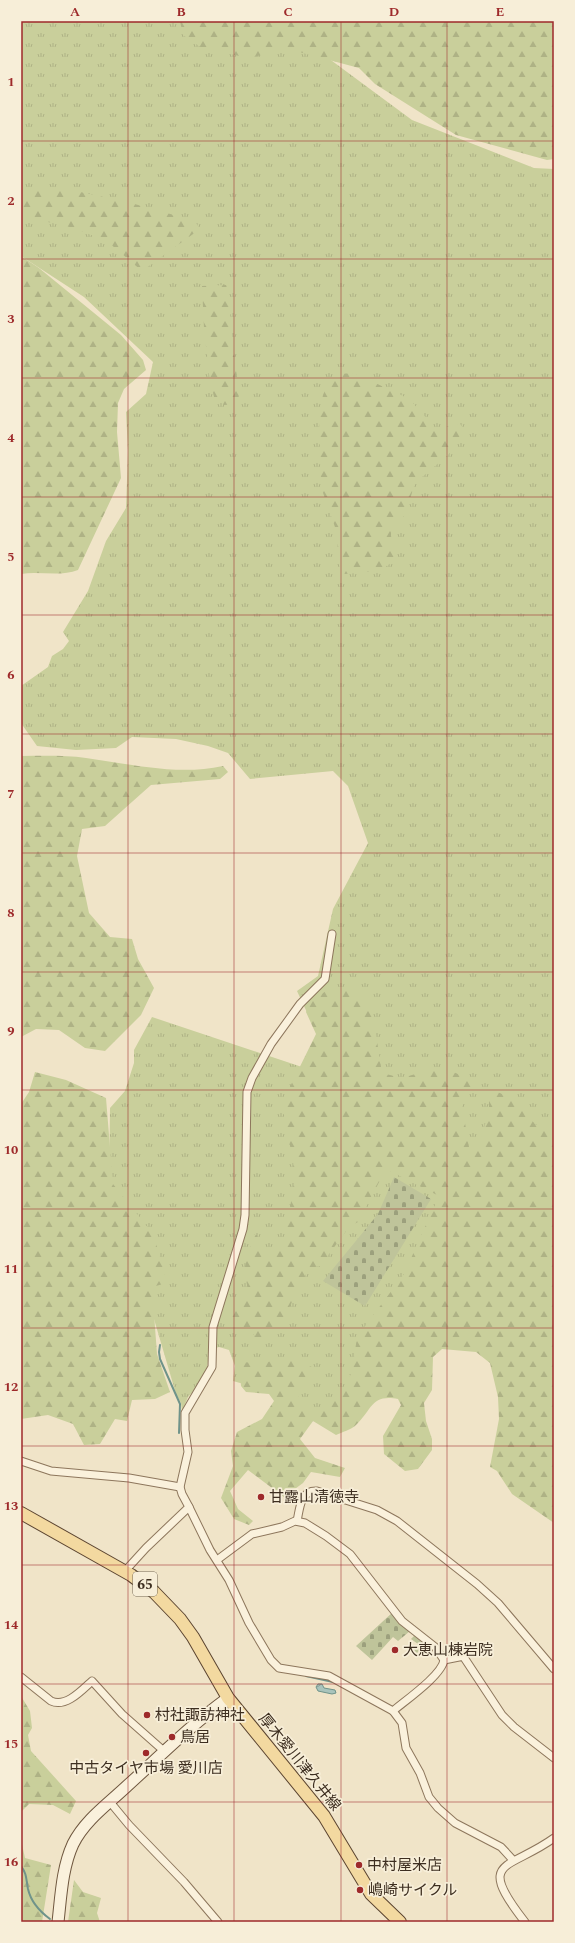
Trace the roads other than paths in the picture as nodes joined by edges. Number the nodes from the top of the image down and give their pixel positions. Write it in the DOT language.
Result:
graph roads {
  1 [pos="332,934"];
  2 [pos="21,1461"];
  3 [pos="180,1487"];
  4 [pos="190,1507"];
  5 [pos="21,1513"];
  6 [pos="298,1521"];
  7 [pos="217,1560"];
  8 [pos="125,1571"];
  9 [pos="444,1660"];
  10 [pos="554,1669"];
  11 [pos="21,1677"];
  12 [pos="228,1698"];
  13 [pos="394,1712"];
  14 [pos="165,1752"];
  15 [pos="554,1758"];
  16 [pos="110,1802"];
  17 [pos="554,1838"];
  18 [pos="513,1860"];
  19 [pos="58,1922"];
  20 [pos="218,1922"];
  21 [pos="400,1922"];
  22 [pos="525,1922"];
  1 -- 3 [label="street"];
  2 -- 3 [label="street"];
  3 -- 4 [label="street"];
  4 -- 7 [label="street"];
  4 -- 8 [label="street"];
  5 -- 8 [label="main road, 厚木愛川津久井線 / 65"];
  6 -- 7 [label="street"];
  6 -- 9 [label="street"];
  6 -- 10 [label="street"];
  7 -- 13 [label="street"];
  8 -- 12 [label="main road, 厚木愛川津久井線 / 65"];
  9 -- 13 [label="street"];
  9 -- 15 [label="street"];
  11 -- 14 [label="street"];
  12 -- 14 [label="street"];
  12 -- 21 [label="main road, 厚木愛川津久井線 / 65"];
  13 -- 18 [label="street"];
  14 -- 16 [label="street"];
  16 -- 19 [label="street"];
  16 -- 20 [label="street"];
  17 -- 18 [label="street"];
  18 -- 22 [label="street"];
}
